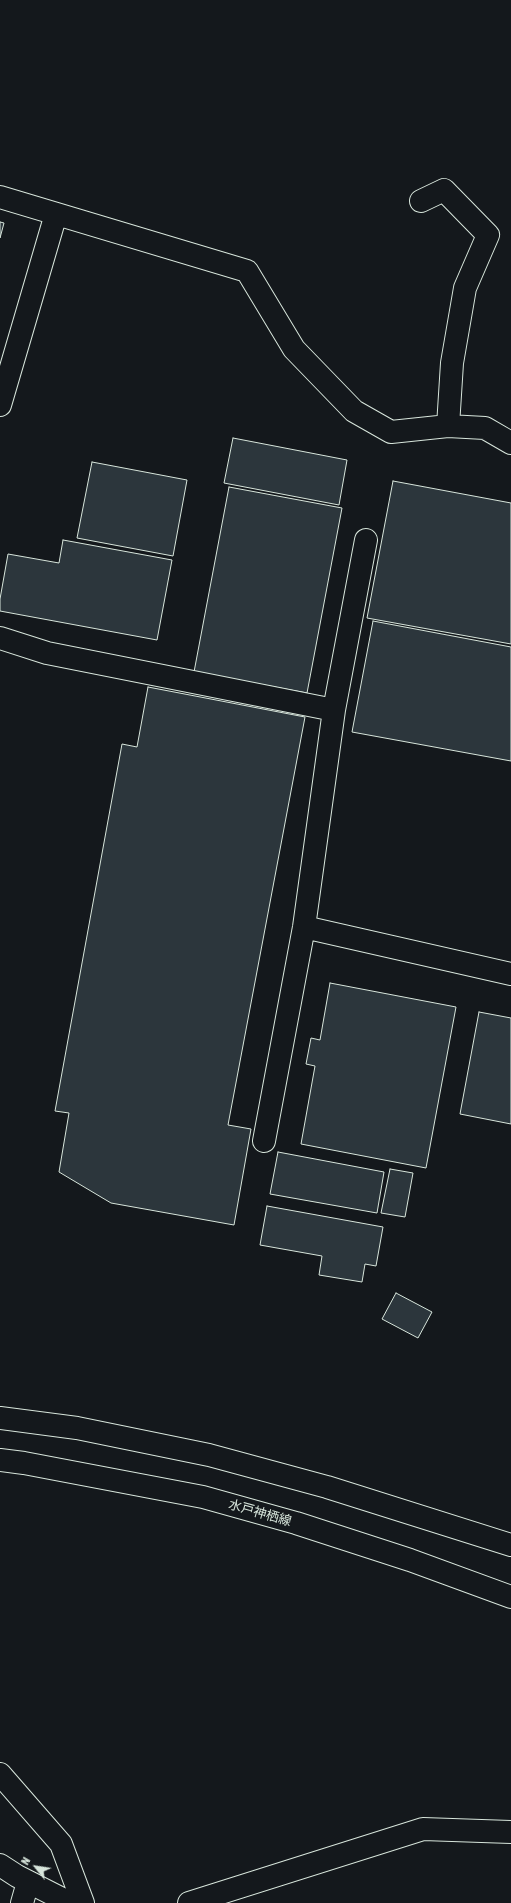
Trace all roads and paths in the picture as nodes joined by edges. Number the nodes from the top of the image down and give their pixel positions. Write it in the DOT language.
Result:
graph roads {
  1 [pos="0,197"];
  2 [pos="421,201"];
  3 [pos="56,214"];
  4 [pos="0,405"];
  5 [pos="448,426"];
  6 [pos="511,443"];
  7 [pos="366,540"];
  8 [pos="0,638"];
  9 [pos="334,710"];
  10 [pos="304,927"];
  11 [pos="511,974"];
  12 [pos="264,1141"];
  13 [pos="0,1418"];
  14 [pos="0,1460"];
  15 [pos="511,1545"];
  16 [pos="511,1597"];
  17 [pos="0,1774"];
  18 [pos="511,1832"];
  19 [pos="0,1865"];
  20 [pos="28,1882"];
  21 [pos="22,1903"];
  22 [pos="70,1903"];
  23 [pos="83,1903"];
  24 [pos="189,1903"];
  1 -- 3 [label="street"];
  2 -- 5 [label="street"];
  3 -- 4 [label="street"];
  3 -- 5 [label="street"];
  5 -- 6 [label="street"];
  7 -- 9 [label="street"];
  8 -- 9 [label="street"];
  9 -- 10 [label="street"];
  10 -- 11 [label="street"];
  10 -- 12 [label="street"];
  13 -- 15 [label="street"];
  14 -- 16 [label="street, 水戸神栖線"];
  17 -- 23 [label="street"];
  18 -- 24 [label="street"];
  19 -- 20 [label="street"];
  20 -- 21 [label="street"];
  20 -- 22 [label="street"];
}
